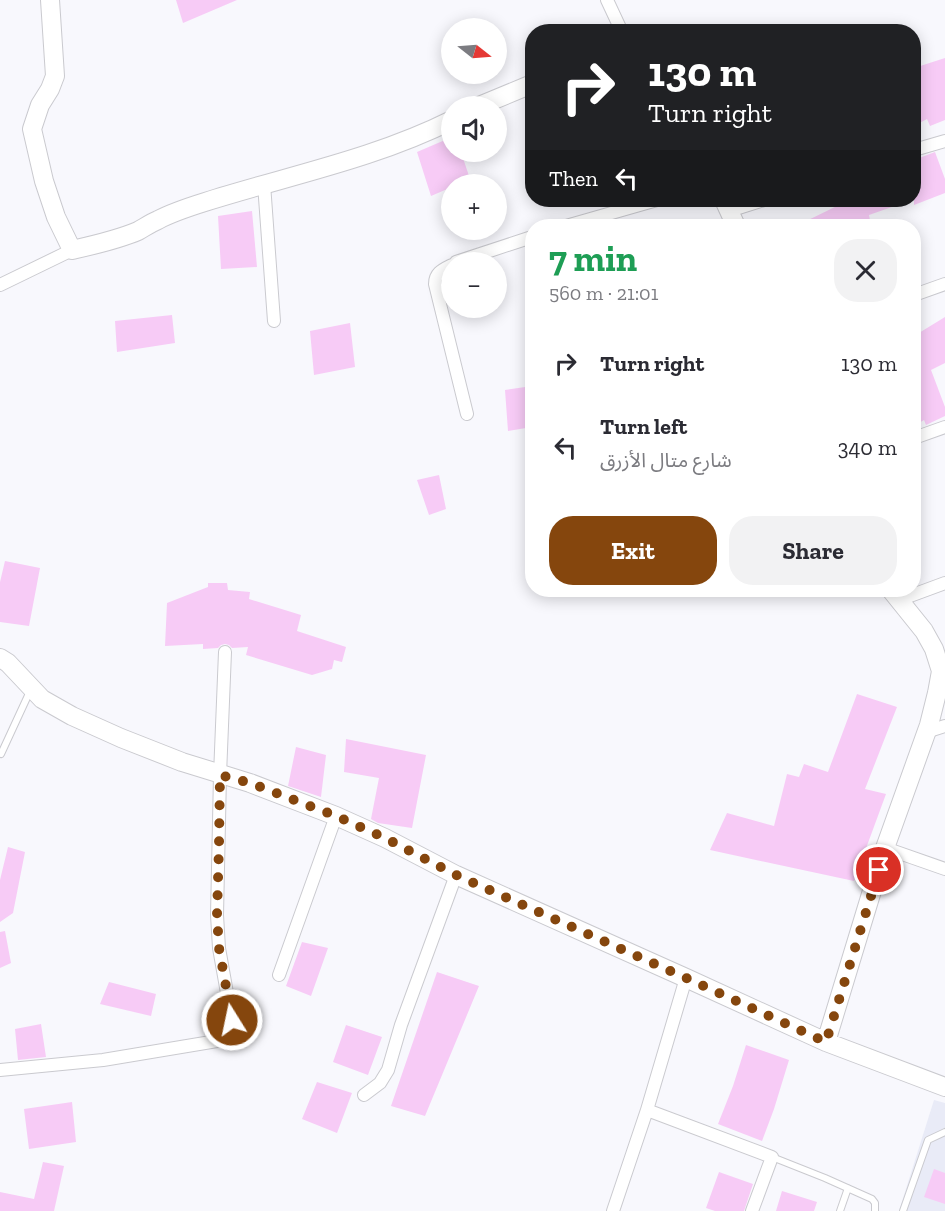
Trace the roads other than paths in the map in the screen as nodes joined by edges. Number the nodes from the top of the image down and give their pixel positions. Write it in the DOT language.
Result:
graph roads {
  1 [pos="50,0"];
  2 [pos="608,0"];
  3 [pos="618,24"];
  4 [pos="525,87"];
  5 [pos="503,96"];
  6 [pos="441,124"];
  7 [pos="945,141"];
  8 [pos="921,148"];
  9 [pos="264,184"];
  10 [pos="632,207"];
  11 [pos="744,207"];
  12 [pos="730,212"];
  13 [pos="590,219"];
  14 [pos="525,239"];
  15 [pos="72,250"];
  16 [pos="486,252"];
  17 [pos="441,272"];
  18 [pos="945,284"];
  19 [pos="0,285"];
  20 [pos="921,293"];
  21 [pos="441,308"];
  22 [pos="443,318"];
  23 [pos="274,321"];
  24 [pos="467,414"];
  25 [pos="945,427"];
  26 [pos="921,436"];
  27 [pos="945,583"];
  28 [pos="921,589"];
  29 [pos="897,597"];
  30 [pos="225,652"];
  31 [pos="0,658"];
  32 [pos="31,688"];
  33 [pos="945,726"];
  34 [pos="926,732"];
  35 [pos="1,754"];
  36 [pos="220,775"];
  37 [pos="336,816"];
  38 [pos="885,848"];
  39 [pos="945,869"];
  40 [pos="456,875"];
  41 [pos="279,975"];
  42 [pos="686,978"];
  43 [pos="826,1042"];
  44 [pos="0,1070"];
  45 [pos="945,1087"];
  46 [pos="364,1095"];
  47 [pos="647,1110"];
  48 [pos="945,1132"];
  49 [pos="772,1158"];
  50 [pos="848,1188"];
  51 [pos="613,1211"];
  52 [pos="752,1211"];
  53 [pos="840,1211"];
  54 [pos="875,1211"];
  55 [pos="903,1211"];
  1 -- 15 [label="street"];
  2 -- 3 [label="street"];
  4 -- 5 [label="street"];
  6 -- 9 [label="street"];
  7 -- 8 [label="street"];
  9 -- 15 [label="street"];
  9 -- 23 [label="street"];
  10 -- 13 [label="street"];
  11 -- 12 [label="street"];
  14 -- 16 [label="street"];
  15 -- 19 [label="street"];
  17 -- 21 [label="street"];
  18 -- 20 [label="street"];
  22 -- 24 [label="street"];
  25 -- 26 [label="street"];
  27 -- 28 [label="street"];
  29 -- 34 [label="street"];
  30 -- 36 [label="street"];
  31 -- 32 [label="street"];
  32 -- 35 [label="lane"];
  32 -- 36 [label="street"];
  33 -- 34 [label="street"];
  34 -- 38 [label="street"];
  36 -- 37 [label="street"];
  36 -- 44 [label="street"];
  37 -- 40 [label="street"];
  37 -- 41 [label="street"];
  38 -- 39 [label="street"];
  38 -- 43 [label="street"];
  40 -- 42 [label="street"];
  40 -- 46 [label="street"];
  42 -- 43 [label="street"];
  42 -- 47 [label="street"];
  43 -- 45 [label="street"];
  47 -- 49 [label="street"];
  47 -- 51 [label="street"];
  48 -- 55 [label="lane"];
  49 -- 50 [label="lane"];
  49 -- 52 [label="street"];
  50 -- 53 [label="lane"];
  50 -- 54 [label="lane"];
}
